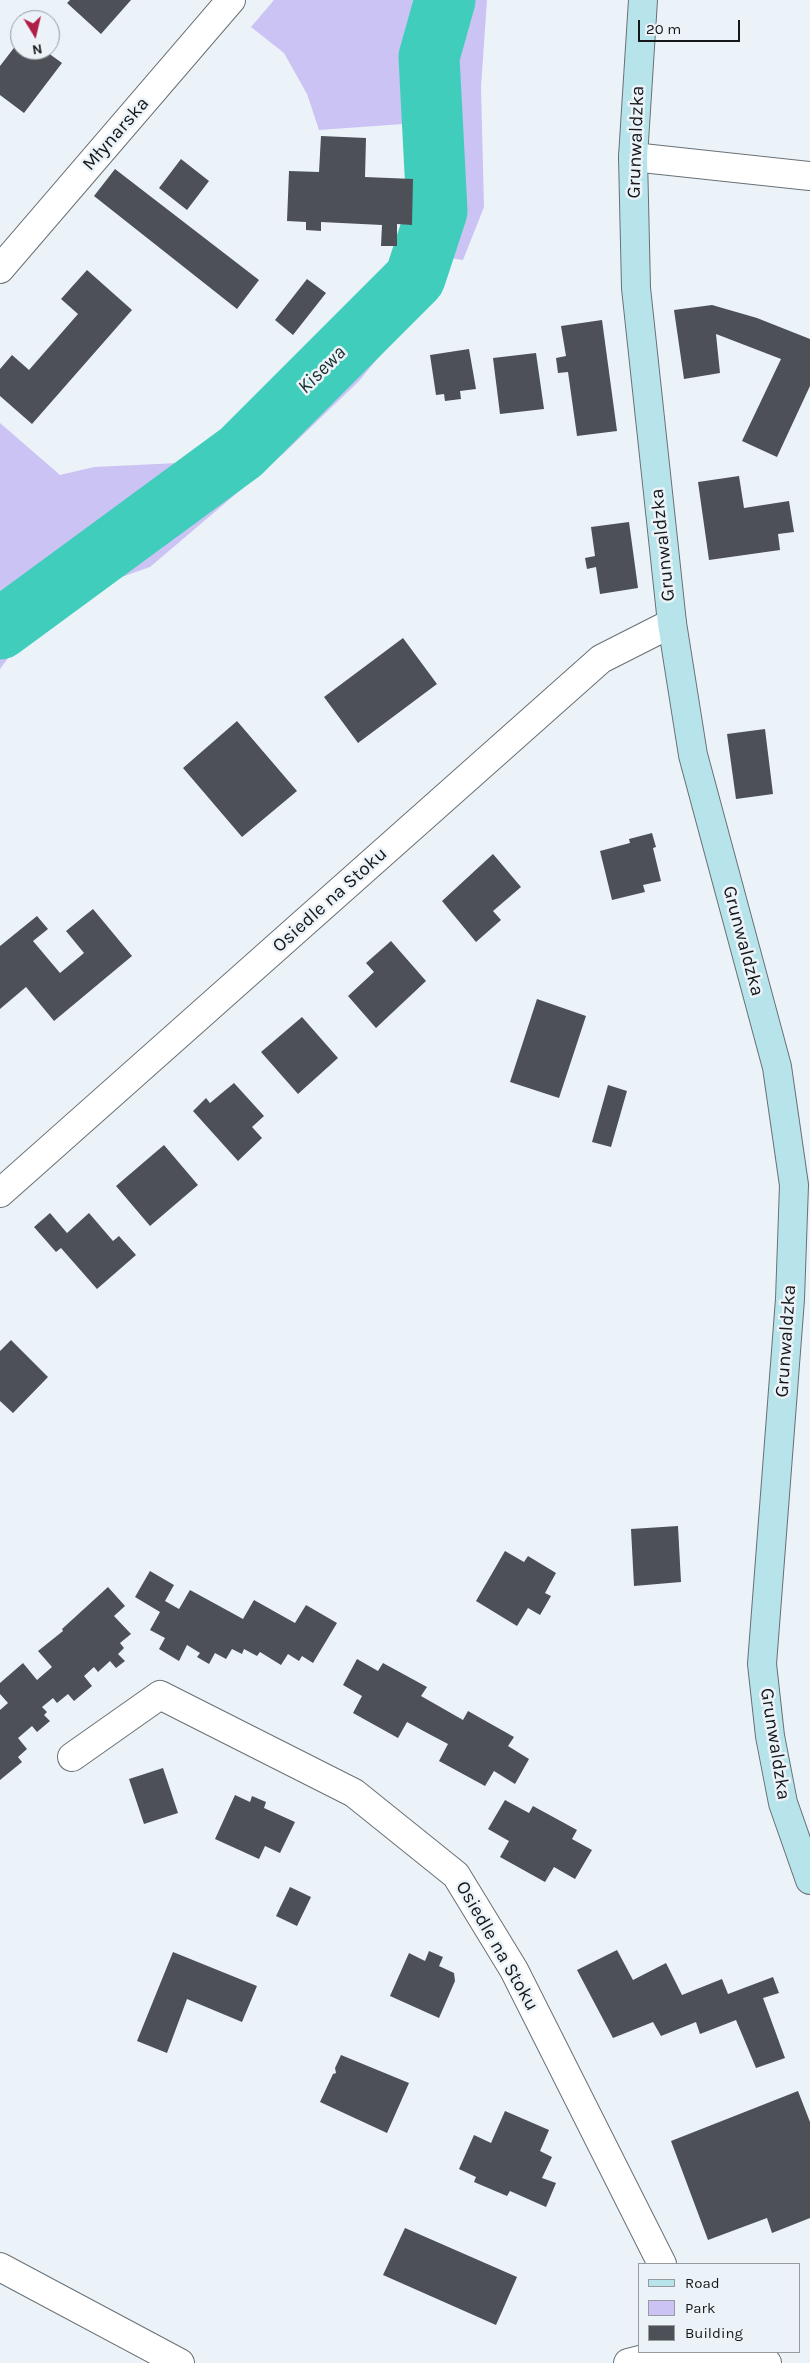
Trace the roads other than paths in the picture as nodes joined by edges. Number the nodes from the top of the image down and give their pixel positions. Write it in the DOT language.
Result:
graph roads {
  1 [pos="231,0"];
  2 [pos="643,0"];
  3 [pos="633,157"];
  4 [pos="810,176"];
  5 [pos="0,269"];
  6 [pos="672,623"];
  7 [pos="0,1193"];
  8 [pos="72,1757"];
  9 [pos="810,1880"];
  10 [pos="661,2263"];
  11 [pos="0,2267"];
  12 [pos="694,2353"];
  13 [pos="711,2353"];
  14 [pos="180,2363"];
  15 [pos="628,2363"];
  16 [pos="767,2363"];
  1 -- 5 [label="street, Młynarska"];
  2 -- 3 [label="main road, Grunwaldzka"];
  3 -- 4 [label="street"];
  3 -- 6 [label="main road, Grunwaldzka"];
  6 -- 7 [label="street, Osiedle na Stoku"];
  6 -- 9 [label="main road, Grunwaldzka"];
  8 -- 10 [label="street, Osiedle na Stoku"];
  11 -- 14 [label="street"];
  12 -- 15 [label="street"];
  13 -- 16 [label="street"];
}
